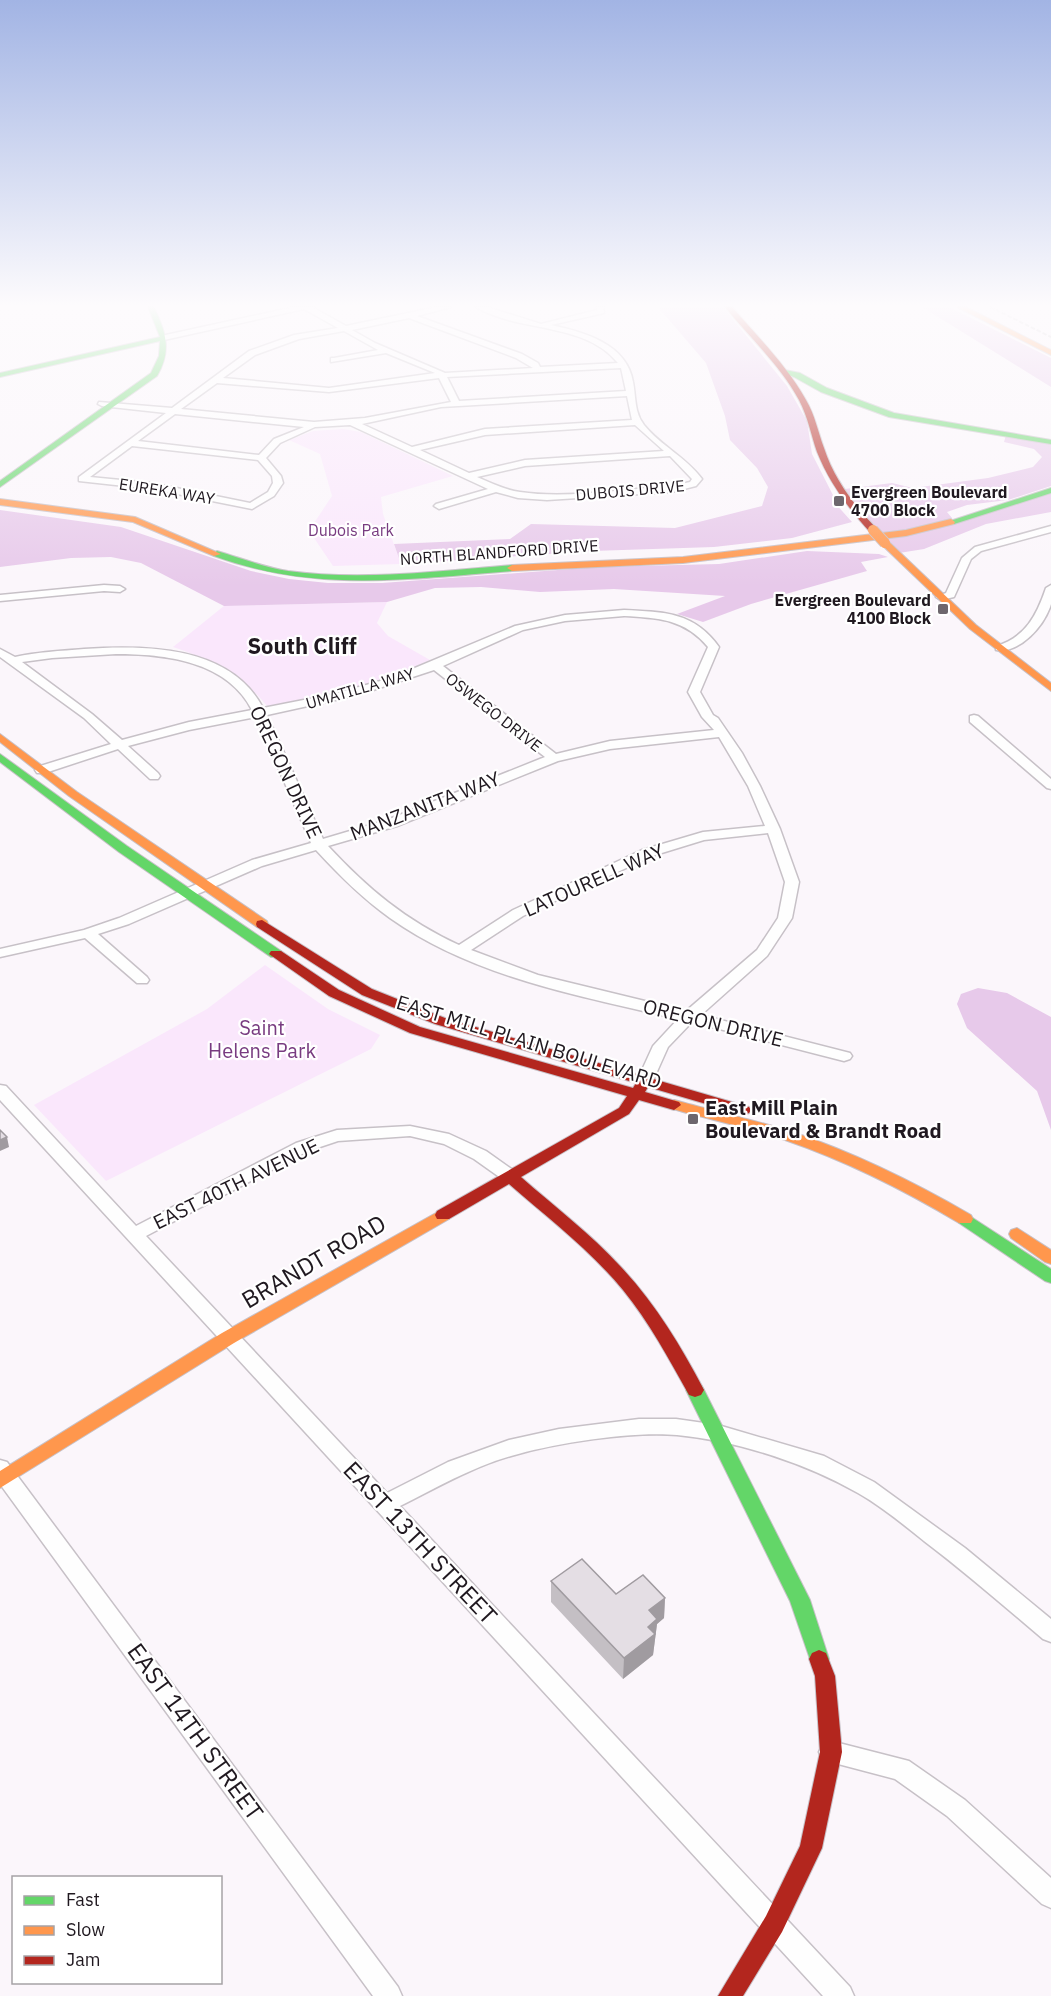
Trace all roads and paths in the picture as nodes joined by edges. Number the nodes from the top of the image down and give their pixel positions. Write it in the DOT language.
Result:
graph roads {
  1 [pos="114,400"];
  2 [pos="186,400"];
  3 [pos="455,400"];
  4 [pos="506,400"];
  5 [pos="632,400"];
  6 [pos="802,400"];
  7 [pos="852,400"];
  8 [pos="456,403"];
  9 [pos="108,404"];
  10 [pos="172,411"];
  11 [pos="638,422"];
  12 [pos="353,423"];
  13 [pos="314,425"];
  14 [pos="1051,441"];
  15 [pos="131,443"];
  16 [pos="411,450"];
  17 [pos="671,453"];
  18 [pos="261,458"];
  19 [pos="0,475"];
  20 [pos="468,476"];
  21 [pos="0,485"];
  22 [pos="496,489"];
  23 [pos="1051,490"];
  24 [pos="0,502"];
  25 [pos="439,506"];
  26 [pos="870,527"];
  27 [pos="1050,531"];
  28 [pos="795,546"];
  29 [pos="889,547"];
  30 [pos="120,589"];
  31 [pos="1051,589"];
  32 [pos="941,597"];
  33 [pos="0,598"];
  34 [pos="1000,648"];
  35 [pos="0,652"];
  36 [pos="14,660"];
  37 [pos="435,665"];
  38 [pos="1051,688"];
  39 [pos="261,714"];
  40 [pos="974,719"];
  41 [pos="721,733"];
  42 [pos="0,737"];
  43 [pos="121,744"];
  44 [pos="0,757"];
  45 [pos="554,758"];
  46 [pos="41,770"];
  47 [pos="154,776"];
  48 [pos="1051,785"];
  49 [pos="773,829"];
  50 [pos="319,844"];
  51 [pos="204,886"];
  52 [pos="187,894"];
  53 [pos="88,933"];
  54 [pos="459,951"];
  55 [pos="0,953"];
  56 [pos="142,980"];
  57 [pos="688,1016"];
  58 [pos="844,1056"];
  59 [pos="645,1081"];
  60 [pos="0,1090"];
  61 [pos="637,1095"];
  62 [pos="511,1177"];
  63 [pos="938,1187"];
  64 [pos="1001,1224"];
  65 [pos="135,1234"];
  66 [pos="1051,1258"];
  67 [pos="1051,1277"];
  68 [pos="228,1338"];
  69 [pos="718,1433"];
  70 [pos="2,1474"];
  71 [pos="385,1504"];
  72 [pos="1051,1632"];
  73 [pos="831,1752"];
  74 [pos="1051,1895"];
  75 [pos="774,1924"];
  76 [pos="389,1996"];
  77 [pos="730,1996"];
  78 [pos="841,1996"];
  1 -- 9 [label="main road"];
  2 -- 10 [label="street"];
  3 -- 8 [label="street"];
  4 -- 8 [label="street"];
  5 -- 11 [label="street"];
  6 -- 26 [label="main road"];
  7 -- 14 [label="main road"];
  8 -- 12 [label="street"];
  9 -- 10 [label="street"];
  9 -- 19 [label="main road"];
  9 -- 21 [label="main road"];
  10 -- 13 [label="street"];
  10 -- 15 [label="street"];
  11 -- 16 [label="street"];
  11 -- 17 [label="street, DUBOIS DRIVE"];
  12 -- 13 [label="street"];
  12 -- 16 [label="street"];
  13 -- 18 [label="street"];
  15 -- 18 [label="street"];
  15 -- 18 [label="street, EUREKA WAY"];
  16 -- 20 [label="street"];
  17 -- 20 [label="street"];
  17 -- 22 [label="street, DUBOIS DRIVE"];
  20 -- 22 [label="street"];
  22 -- 25 [label="street"];
  23 -- 28 [label="main road, NORTH BLANDFORD DRIVE"];
  24 -- 28 [label="main road, NORTH BLANDFORD DRIVE"];
  26 -- 28 [label="main road"];
  26 -- 29 [label="main road, bridge"];
  27 -- 32 [label="street"];
  28 -- 29 [label="main road"];
  29 -- 32 [label="main road"];
  30 -- 33 [label="street"];
  31 -- 34 [label="street"];
  32 -- 34 [label="main road"];
  34 -- 38 [label="main road"];
  35 -- 36 [label="street"];
  36 -- 39 [label="street, OREGON DRIVE"];
  36 -- 43 [label="street"];
  37 -- 39 [label="street, UMATILLA WAY"];
  37 -- 41 [label="street, UMATILLA WAY"];
  37 -- 45 [label="street, OSWEGO DRIVE"];
  39 -- 43 [label="street, UMATILLA WAY"];
  39 -- 50 [label="street, OREGON DRIVE"];
  40 -- 48 [label="street"];
  41 -- 45 [label="street, MANZANITA WAY"];
  41 -- 49 [label="street"];
  42 -- 46 [label="main road, EAST MILL PLAIN BOULEVARD"];
  43 -- 46 [label="street, UMATILLA WAY"];
  43 -- 47 [label="street"];
  44 -- 52 [label="main road, EAST MILL PLAIN BOULEVARD"];
  45 -- 50 [label="street, MANZANITA WAY"];
  46 -- 51 [label="main road, EAST MILL PLAIN BOULEVARD"];
  49 -- 54 [label="street, LATOURELL WAY"];
  49 -- 57 [label="street"];
  50 -- 51 [label="street, MANZANITA WAY"];
  50 -- 54 [label="street, OREGON DRIVE"];
  51 -- 52 [label="street, MANZANITA WAY"];
  51 -- 59 [label="main road, EAST MILL PLAIN BOULEVARD"];
  52 -- 53 [label="street, MANZANITA WAY"];
  52 -- 61 [label="main road, EAST MILL PLAIN BOULEVARD"];
  53 -- 55 [label="street, MANZANITA WAY"];
  53 -- 56 [label="street"];
  54 -- 57 [label="street, OREGON DRIVE"];
  57 -- 58 [label="street, OREGON DRIVE"];
  57 -- 59 [label="street"];
  59 -- 61 [label="main road, BRANDT ROAD"];
  59 -- 63 [label="main road, EAST MILL PLAIN BOULEVARD"];
  60 -- 65 [label="street, EAST 13TH STREET"];
  61 -- 62 [label="main road, BRANDT ROAD"];
  61 -- 67 [label="main road, EAST MILL PLAIN BOULEVARD"];
  62 -- 65 [label="street, EAST 40TH AVENUE"];
  62 -- 68 [label="main road, BRANDT ROAD"];
  62 -- 69 [label="main road"];
  64 -- 66 [label="main road"];
  65 -- 68 [label="street, EAST 13TH STREET"];
  68 -- 70 [label="main road, BRANDT ROAD"];
  68 -- 71 [label="street, EAST 13TH STREET"];
  69 -- 71 [label="street"];
  69 -- 72 [label="street"];
  69 -- 73 [label="main road"];
  70 -- 76 [label="street, EAST 14TH STREET"];
  71 -- 75 [label="street, EAST 13TH STREET"];
  73 -- 74 [label="street"];
  73 -- 75 [label="main road"];
  75 -- 77 [label="main road"];
  75 -- 78 [label="street, EAST 13TH STREET"];
}
